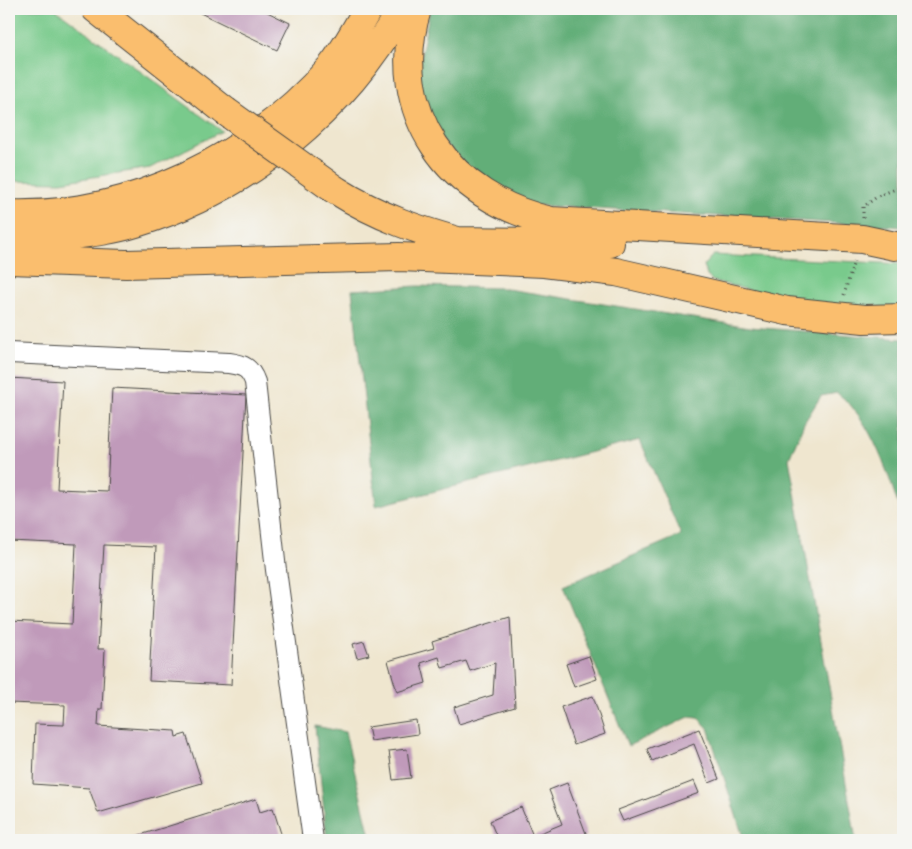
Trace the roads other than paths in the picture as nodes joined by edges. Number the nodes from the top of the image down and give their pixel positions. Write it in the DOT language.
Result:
graph roads {
  1 [pos="368,9"];
  2 [pos="401,9"];
  3 [pos="417,9"];
  4 [pos="99,11"];
  5 [pos="9,214"];
  6 [pos="9,240"];
  7 [pos="455,240"];
  8 [pos="860,244"];
  9 [pos="899,247"];
  10 [pos="9,260"];
  11 [pos="544,263"];
  12 [pos="903,318"];
  13 [pos="9,353"];
  14 [pos="313,840"];
  1 -- 5 [label="highway"];
  2 -- 6 [label="highway"];
  3 -- 8 [label="highway"];
  4 -- 7 [label="highway, bridge"];
  7 -- 8 [label="highway"];
  7 -- 11 [label="highway"];
  8 -- 9 [label="highway"];
  10 -- 11 [label="highway"];
  11 -- 12 [label="highway"];
  13 -- 14 [label="street"];
}
